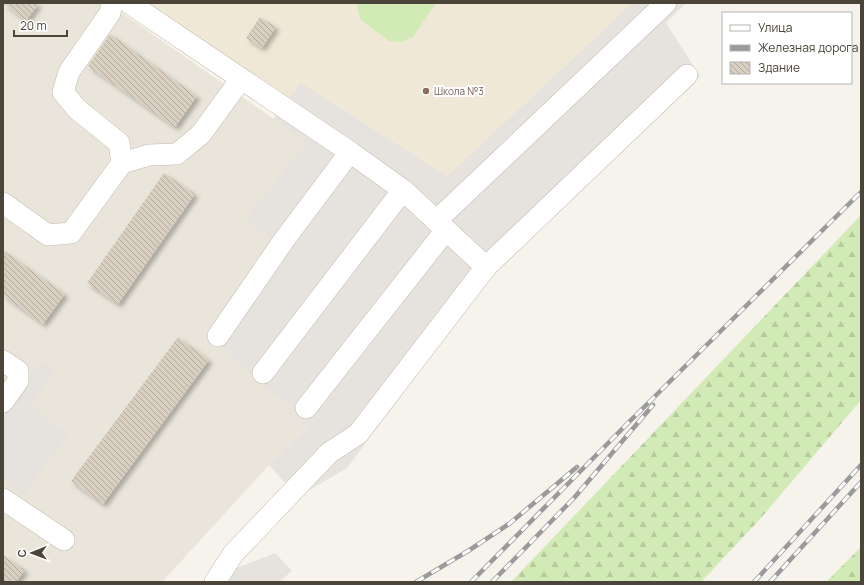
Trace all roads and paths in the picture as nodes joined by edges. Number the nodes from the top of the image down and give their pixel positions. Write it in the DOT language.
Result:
graph roads {
  1 [pos="112,3"];
  2 [pos="129,3"];
  3 [pos="666,3"];
  4 [pos="687,75"];
  5 [pos="241,79"];
  6 [pos="350,152"];
  7 [pos="122,163"];
  8 [pos="402,190"];
  9 [pos="3,204"];
  10 [pos="441,226"];
  11 [pos="486,267"];
  12 [pos="218,336"];
  13 [pos="3,361"];
  14 [pos="263,373"];
  15 [pos="3,402"];
  16 [pos="306,408"];
  17 [pos="3,500"];
  18 [pos="64,540"];
  19 [pos="215,582"];
  1 -- 7 [label="lane"];
  2 -- 5 [label="lane"];
  3 -- 10 [label="lane"];
  4 -- 11 [label="lane"];
  5 -- 6 [label="lane"];
  5 -- 7 [label="lane"];
  6 -- 8 [label="lane"];
  6 -- 12 [label="lane"];
  7 -- 9 [label="lane"];
  8 -- 10 [label="lane"];
  8 -- 14 [label="lane"];
  10 -- 11 [label="lane"];
  10 -- 16 [label="lane"];
  11 -- 19 [label="lane"];
  13 -- 15 [label="lane"];
  17 -- 18 [label="lane"];
}
